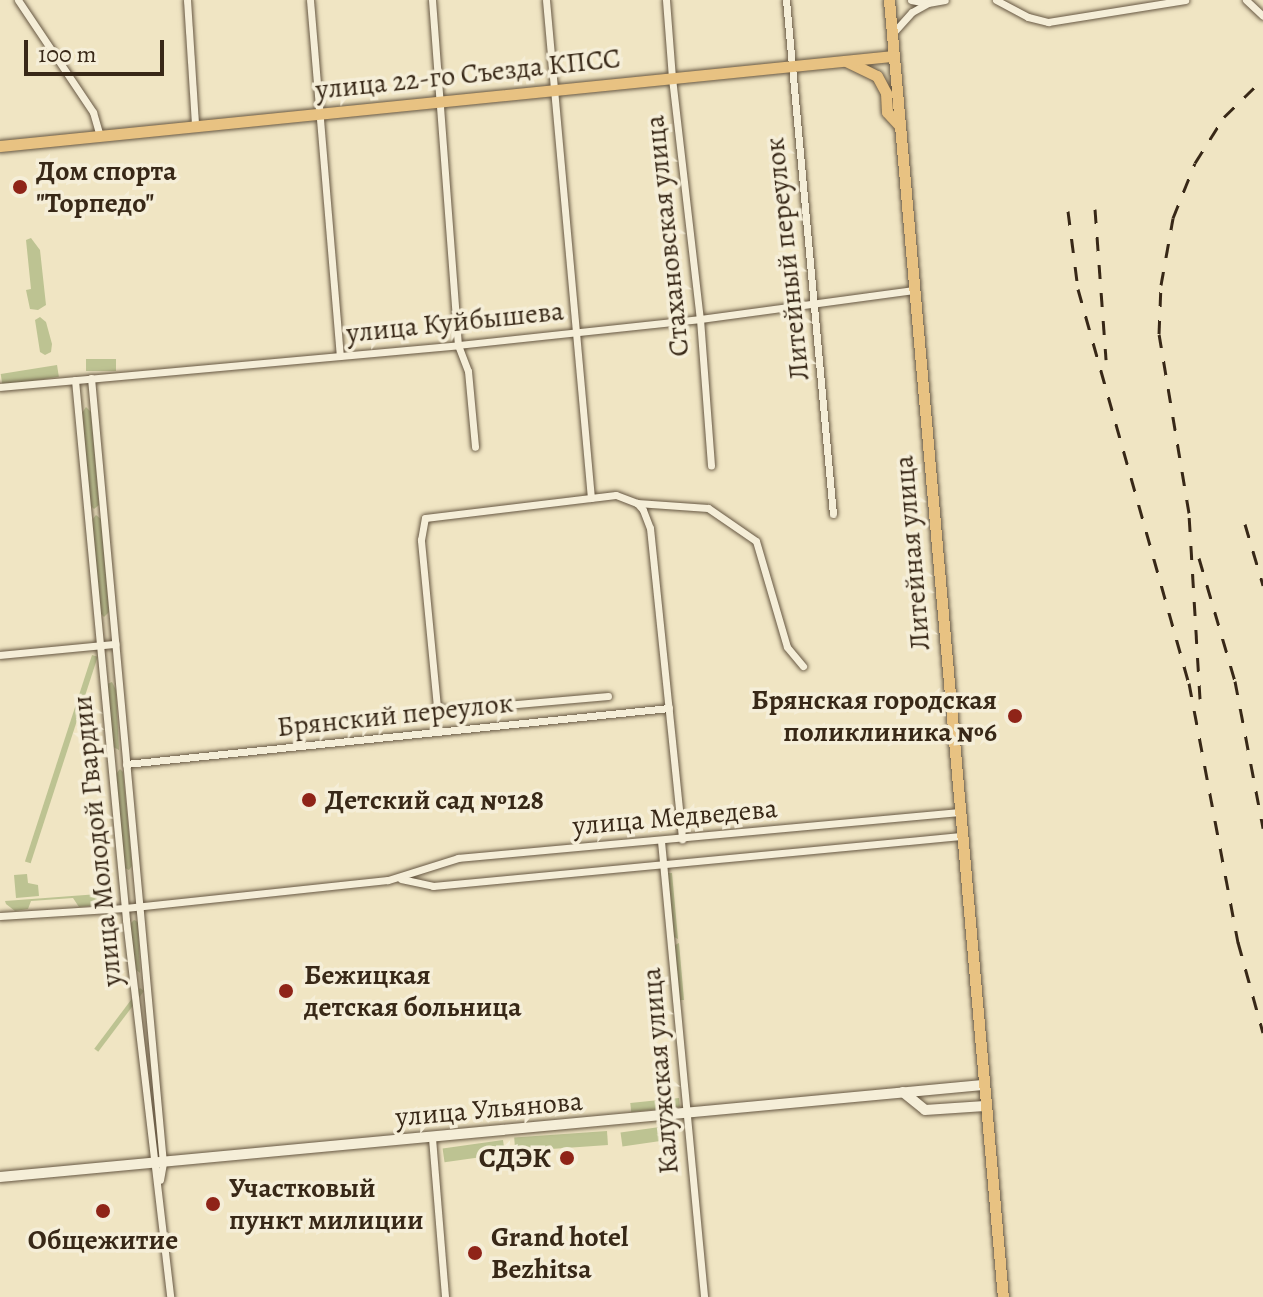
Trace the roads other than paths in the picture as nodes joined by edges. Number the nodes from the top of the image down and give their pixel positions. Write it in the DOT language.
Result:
graph roads {
  1 [pos="18,0"];
  2 [pos="187,0"];
  3 [pos="310,0"];
  4 [pos="432,0"];
  5 [pos="546,0"];
  6 [pos="666,0"];
  7 [pos="786,0"];
  8 [pos="889,0"];
  9 [pos="911,0"];
  10 [pos="945,0"];
  11 [pos="996,0"];
  12 [pos="1185,0"];
  13 [pos="1246,0"];
  14 [pos="928,3"];
  15 [pos="1263,16"];
  16 [pos="891,35"];
  17 [pos="893,56"];
  18 [pos="845,60"];
  19 [pos="790,65"];
  20 [pos="672,78"];
  21 [pos="552,89"];
  22 [pos="438,101"];
  23 [pos="319,113"];
  24 [pos="195,125"];
  25 [pos="899,125"];
  26 [pos="100,136"];
  27 [pos="0,146"];
  28 [pos="914,290"];
  29 [pos="815,304"];
  30 [pos="700,319"];
  31 [pos="576,332"];
  32 [pos="458,345"];
  33 [pos="340,356"];
  34 [pos="91,378"];
  35 [pos="75,380"];
  36 [pos="0,387"];
  37 [pos="475,447"];
  38 [pos="711,466"];
  39 [pos="591,498"];
  40 [pos="637,503"];
  41 [pos="833,514"];
  42 [pos="115,644"];
  43 [pos="100,645"];
  44 [pos="0,655"];
  45 [pos="803,666"];
  46 [pos="608,696"];
  47 [pos="669,708"];
  48 [pos="126,764"];
  49 [pos="959,812"];
  50 [pos="961,836"];
  51 [pos="682,839"];
  52 [pos="661,841"];
  53 [pos="663,864"];
  54 [pos="399,878"];
  55 [pos="139,906"];
  56 [pos="125,908"];
  57 [pos="0,916"];
  58 [pos="983,1085"];
  59 [pos="903,1092"];
  60 [pos="985,1106"];
  61 [pos="687,1114"];
  62 [pos="432,1138"];
  63 [pos="157,1163"];
  64 [pos="0,1177"];
  65 [pos="1004,1296"];
  66 [pos="170,1297"];
  67 [pos="445,1297"];
  68 [pos="704,1297"];
  1 -- 26 [label="street"];
  2 -- 24 [label="street"];
  3 -- 23 [label="street"];
  4 -- 22 [label="street"];
  5 -- 21 [label="street"];
  6 -- 20 [label="street, Стахановская улица"];
  7 -- 19 [label="street, Литейный переулок"];
  8 -- 16 [label="main road, Литейная улица"];
  9 -- 14 [label="street"];
  10 -- 14 [label="street"];
  11 -- 12 [label="street"];
  13 -- 15 [label="street"];
  14 -- 16 [label="street"];
  16 -- 17 [label="main road, Литейная улица"];
  17 -- 18 [label="main road, улица 22-го Съезда КПСС"];
  17 -- 25 [label="main road, Литейная улица"];
  18 -- 19 [label="main road, улица 22-го Съезда КПСС"];
  18 -- 25 [label="main road"];
  19 -- 20 [label="main road, улица 22-го Съезда КПСС"];
  19 -- 29 [label="street, Литейный переулок"];
  20 -- 21 [label="main road, улица 22-го Съезда КПСС"];
  20 -- 30 [label="street, Стахановская улица"];
  21 -- 22 [label="main road, улица 22-го Съезда КПСС"];
  21 -- 31 [label="street"];
  22 -- 23 [label="main road, улица 22-го Съезда КПСС"];
  22 -- 32 [label="street"];
  23 -- 24 [label="main road, улица 22-го Съезда КПСС"];
  23 -- 33 [label="street"];
  24 -- 26 [label="main road, улица 22-го Съезда КПСС"];
  25 -- 28 [label="main road, Литейная улица"];
  26 -- 27 [label="main road, улица 22-го Съезда КПСС"];
  28 -- 29 [label="street, улица Куйбышева"];
  28 -- 49 [label="main road, Литейная улица"];
  29 -- 30 [label="street, улица Куйбышева"];
  29 -- 41 [label="street, Литейный переулок"];
  30 -- 31 [label="street, улица Куйбышева"];
  30 -- 38 [label="street, Стахановская улица"];
  31 -- 32 [label="street, улица Куйбышева"];
  31 -- 39 [label="street"];
  32 -- 33 [label="street, улица Куйбышева"];
  32 -- 37 [label="street"];
  33 -- 34 [label="street, улица Куйбышева"];
  34 -- 35 [label="street, улица Куйбышева"];
  34 -- 42 [label="street, улица Молодой Гвардии"];
  35 -- 36 [label="street, улица Куйбышева"];
  35 -- 43 [label="street, улица Молодой Гвардии"];
  39 -- 40 [label="street"];
  39 -- 46 [label="street"];
  40 -- 45 [label="street"];
  40 -- 47 [label="street"];
  42 -- 43 [label="street"];
  42 -- 48 [label="street, улица Молодой Гвардии"];
  43 -- 44 [label="street"];
  43 -- 56 [label="street, улица Молодой Гвардии"];
  47 -- 48 [label="street, Брянский переулок"];
  47 -- 51 [label="street"];
  48 -- 55 [label="street, улица Молодой Гвардии"];
  49 -- 50 [label="main road, Литейная улица"];
  49 -- 51 [label="street, улица Медведева"];
  50 -- 53 [label="street, улица Медведева"];
  50 -- 58 [label="main road, Литейная улица"];
  51 -- 52 [label="street, улица Медведева"];
  52 -- 53 [label="street, Калужская улица"];
  52 -- 54 [label="street, улица Медведева"];
  53 -- 54 [label="street, улица Медведева"];
  53 -- 61 [label="street, Калужская улица"];
  54 -- 55 [label="street, улица Медведева"];
  55 -- 56 [label="street, улица Медведева"];
  55 -- 63 [label="street, улица Молодой Гвардии"];
  56 -- 57 [label="street, улица Медведева"];
  56 -- 63 [label="street, улица Молодой Гвардии"];
  58 -- 59 [label="main road, улица Ульянова"];
  58 -- 60 [label="main road, Литейная улица"];
  59 -- 60 [label="main road"];
  59 -- 61 [label="main road, улица Ульянова"];
  60 -- 65 [label="main road, Литейная улица"];
  61 -- 62 [label="main road, улица Ульянова"];
  61 -- 68 [label="street, Калужская улица"];
  62 -- 63 [label="main road, улица Ульянова"];
  62 -- 67 [label="street"];
  63 -- 64 [label="main road, улица Ульянова"];
  63 -- 66 [label="street, улица Молодой Гвардии"];
}
